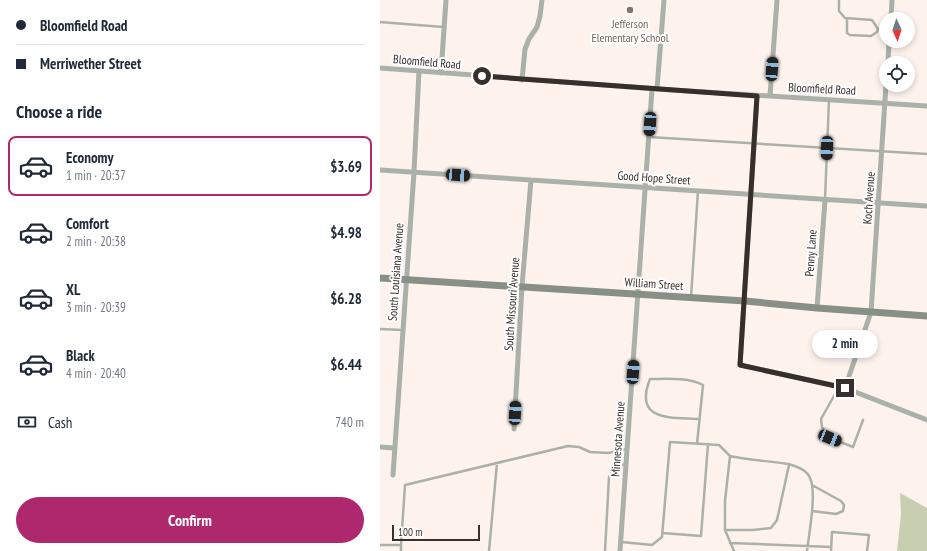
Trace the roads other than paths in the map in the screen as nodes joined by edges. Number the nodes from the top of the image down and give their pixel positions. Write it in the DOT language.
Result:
graph roads {
  1 [pos="446,0"];
  2 [pos="542,0"];
  3 [pos="664,0"];
  4 [pos="777,0"];
  5 [pos="839,0"];
  6 [pos="892,0"];
  7 [pos="891,12"];
  8 [pos="847,18"];
  9 [pos="380,22"];
  10 [pos="444,27"];
  11 [pos="878,29"];
  12 [pos="380,68"];
  13 [pos="419,71"];
  14 [pos="441,73"];
  15 [pos="522,80"];
  16 [pos="655,89"];
  17 [pos="886,92"];
  18 [pos="757,96"];
  19 [pos="770,96"];
  20 [pos="829,100"];
  21 [pos="885,103"];
  22 [pos="927,106"];
  23 [pos="649,137"];
  24 [pos="754,143"];
  25 [pos="827,148"];
  26 [pos="882,152"];
  27 [pos="927,154"];
  28 [pos="380,170"];
  29 [pos="414,172"];
  30 [pos="531,180"];
  31 [pos="646,187"];
  32 [pos="698,191"];
  33 [pos="751,195"];
  34 [pos="825,200"];
  35 [pos="879,203"];
  36 [pos="927,206"];
  37 [pos="380,278"];
  38 [pos="406,279"];
  39 [pos="522,286"];
  40 [pos="638,294"];
  41 [pos="691,298"];
  42 [pos="745,301"];
  43 [pos="817,308"];
  44 [pos="871,312"];
  45 [pos="927,316"];
  46 [pos="380,329"];
  47 [pos="402,330"];
  48 [pos="842,387"];
  49 [pos="699,419"];
  50 [pos="863,420"];
  51 [pos="927,420"];
  52 [pos="514,429"];
  53 [pos="697,444"];
  54 [pos="708,444"];
  55 [pos="380,447"];
  56 [pos="394,448"];
  57 [pos="627,449"];
  58 [pos="730,456"];
  59 [pos="497,463"];
  60 [pos="626,463"];
  61 [pos="788,464"];
  62 [pos="392,475"];
  63 [pos="812,485"];
  64 [pos="812,511"];
  65 [pos="725,530"];
  66 [pos="662,533"];
  67 [pos="621,542"];
  68 [pos="730,543"];
  69 [pos="380,545"];
  70 [pos="401,545"];
  71 [pos="808,546"];
  72 [pos="831,547"];
  73 [pos="401,551"];
  74 [pos="489,551"];
  75 [pos="605,551"];
  76 [pos="620,551"];
  77 [pos="734,551"];
  78 [pos="807,551"];
  79 [pos="831,551"];
  80 [pos="868,551"];
  1 -- 10 [label="street"];
  2 -- 15 [label="street"];
  3 -- 16 [label="street, Minnesota Avenue"];
  4 -- 19 [label="street"];
  5 -- 8 [label="lane"];
  6 -- 7 [label="street"];
  8 -- 11 [label="lane"];
  8 -- 11 [label="lane"];
  9 -- 10 [label="lane"];
  10 -- 14 [label="street"];
  12 -- 13 [label="street, Bloomfield Road"];
  13 -- 14 [label="street, Bloomfield Road"];
  13 -- 29 [label="street, South Louisiana Avenue"];
  14 -- 15 [label="street, Bloomfield Road"];
  15 -- 16 [label="street, Bloomfield Road"];
  16 -- 18 [label="street, Bloomfield Road"];
  16 -- 23 [label="street, Minnesota Avenue"];
  17 -- 21 [label="street, Koch Avenue"];
  18 -- 19 [label="street, Bloomfield Road"];
  18 -- 24 [label="street"];
  19 -- 20 [label="street, Bloomfield Road"];
  20 -- 21 [label="street, Bloomfield Road"];
  20 -- 25 [label="lane"];
  21 -- 22 [label="street, Bloomfield Road"];
  21 -- 26 [label="street, Koch Avenue"];
  23 -- 24 [label="lane"];
  23 -- 31 [label="street, Minnesota Avenue"];
  24 -- 25 [label="lane"];
  24 -- 33 [label="street"];
  25 -- 26 [label="lane"];
  25 -- 34 [label="lane"];
  26 -- 27 [label="lane"];
  26 -- 35 [label="street, Koch Avenue"];
  28 -- 29 [label="street, Good Hope Street"];
  29 -- 30 [label="street, Good Hope Street"];
  29 -- 38 [label="street, South Louisiana Avenue"];
  30 -- 31 [label="street, Good Hope Street"];
  30 -- 39 [label="street, South Missouri Avenue"];
  31 -- 32 [label="street, Good Hope Street"];
  31 -- 40 [label="street, Minnesota Avenue"];
  32 -- 33 [label="street, Good Hope Street"];
  32 -- 41 [label="lane"];
  33 -- 34 [label="street, Good Hope Street"];
  33 -- 42 [label="street"];
  34 -- 35 [label="street, Good Hope Street"];
  34 -- 43 [label="street, Penny Lane"];
  35 -- 36 [label="street, Good Hope Street"];
  35 -- 44 [label="street, Koch Avenue"];
  37 -- 38 [label="main road, William Street"];
  38 -- 39 [label="main road, William Street"];
  38 -- 47 [label="street, South Louisiana Avenue"];
  39 -- 40 [label="main road, William Street"];
  39 -- 52 [label="street, South Missouri Avenue"];
  40 -- 41 [label="main road, William Street"];
  40 -- 57 [label="street, Minnesota Avenue"];
  41 -- 42 [label="main road, William Street"];
  42 -- 43 [label="main road, William Street"];
  42 -- 48 [label="street"];
  43 -- 44 [label="main road, William Street"];
  44 -- 45 [label="main road, William Street"];
  44 -- 48 [label="street, Koch Avenue"];
  46 -- 47 [label="lane"];
  47 -- 56 [label="street, South Louisiana Avenue"];
  48 -- 50 [label="lane"];
  48 -- 51 [label="street"];
  49 -- 49 [label="lane"];
  49 -- 53 [label="lane"];
  53 -- 54 [label="lane"];
  53 -- 66 [label="lane"];
  54 -- 58 [label="lane"];
  54 -- 66 [label="lane"];
  55 -- 56 [label="street"];
  56 -- 62 [label="street, South Louisiana Avenue"];
  57 -- 59 [label="lane"];
  57 -- 60 [label="street, Minnesota Avenue"];
  58 -- 61 [label="lane"];
  58 -- 65 [label="lane"];
  59 -- 70 [label="lane"];
  59 -- 74 [label="lane"];
  60 -- 67 [label="street, Minnesota Avenue"];
  60 -- 75 [label="lane"];
  61 -- 63 [label="lane"];
  61 -- 65 [label="lane"];
  63 -- 64 [label="lane"];
  63 -- 64 [label="lane"];
  64 -- 71 [label="lane"];
  65 -- 68 [label="lane"];
  66 -- 67 [label="lane"];
  67 -- 76 [label="street, Minnesota Avenue"];
  68 -- 71 [label="lane"];
  68 -- 77 [label="lane"];
  69 -- 70 [label="lane"];
  70 -- 73 [label="lane"];
  71 -- 72 [label="lane"];
  71 -- 78 [label="lane"];
  72 -- 79 [label="lane"];
  72 -- 80 [label="lane"];
}
